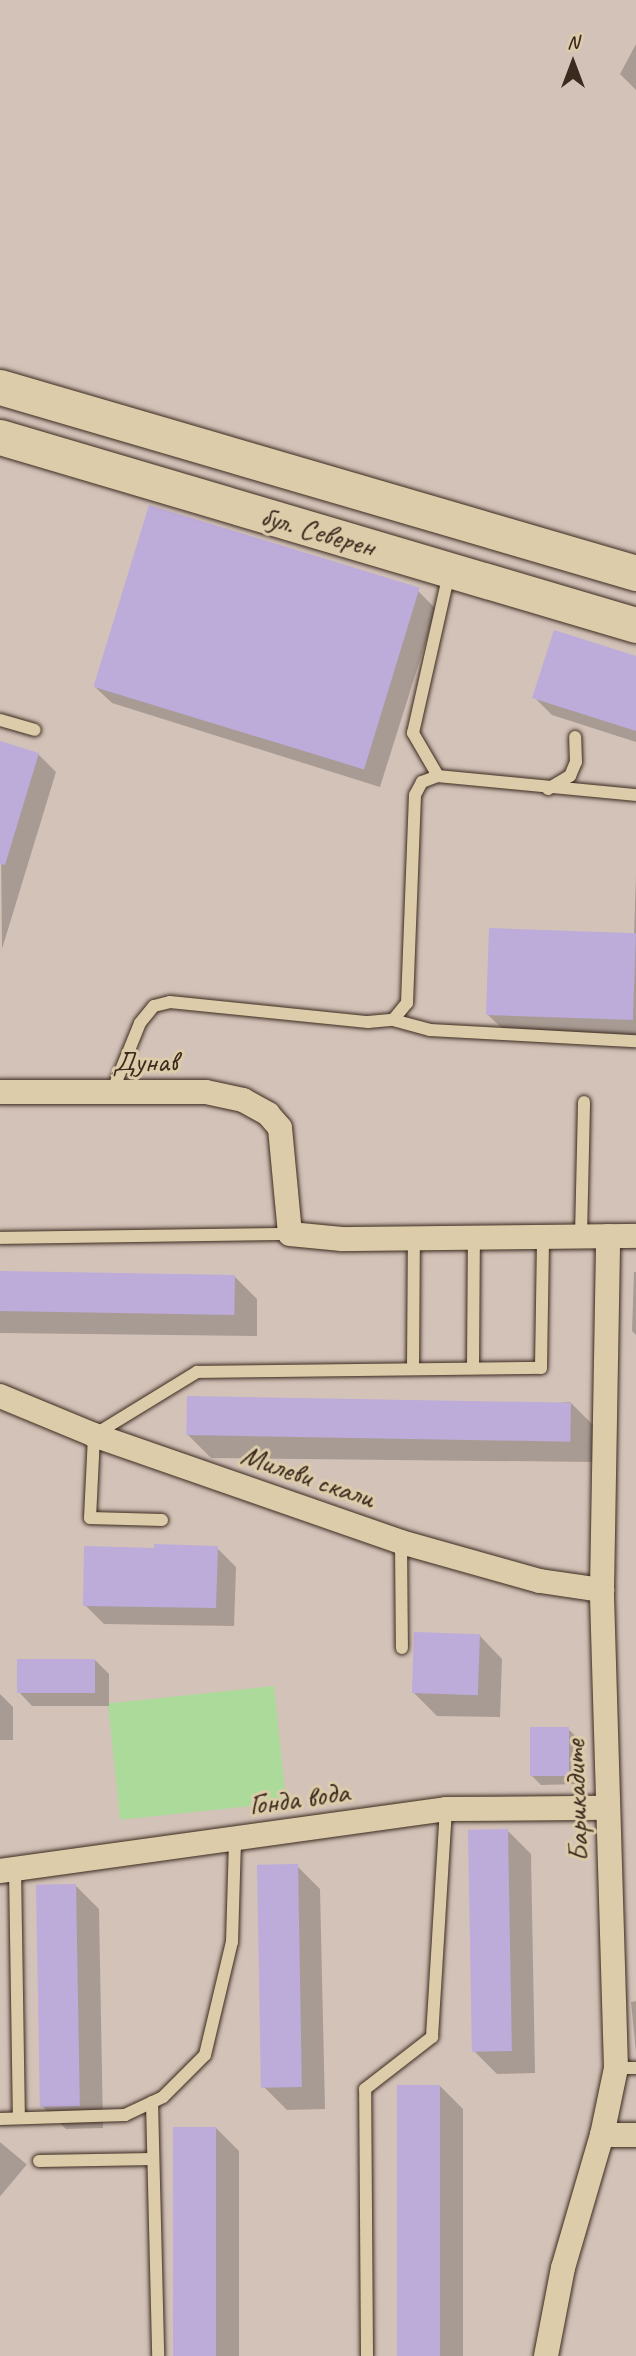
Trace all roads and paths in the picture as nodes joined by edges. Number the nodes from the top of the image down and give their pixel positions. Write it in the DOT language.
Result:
graph roads {
  1 [pos="0,387"];
  2 [pos="0,437"];
  3 [pos="450,570"];
  4 [pos="636,573"];
  5 [pos="636,625"];
  6 [pos="0,720"];
  7 [pos="35,730"];
  8 [pos="575,737"];
  9 [pos="438,776"];
  10 [pos="547,790"];
  11 [pos="636,795"];
  12 [pos="393,1020"];
  13 [pos="636,1041"];
  14 [pos="0,1092"];
  15 [pos="112,1092"];
  16 [pos="584,1101"];
  17 [pos="290,1234"];
  18 [pos="608,1236"];
  19 [pos="636,1236"];
  20 [pos="474,1237"];
  21 [pos="543,1237"];
  22 [pos="581,1237"];
  23 [pos="0,1238"];
  24 [pos="414,1238"];
  25 [pos="413,1368"];
  26 [pos="473,1368"];
  27 [pos="0,1396"];
  28 [pos="94,1435"];
  29 [pos="162,1520"];
  30 [pos="401,1542"];
  31 [pos="602,1590"];
  32 [pos="402,1648"];
  33 [pos="608,1808"];
  34 [pos="446,1809"];
  35 [pos="235,1839"];
  36 [pos="7,1870"];
  37 [pos="626,2068"];
  38 [pos="152,2102"];
  39 [pos="19,2118"];
  40 [pos="0,2119"];
  41 [pos="602,2135"];
  42 [pos="636,2135"];
  43 [pos="153,2159"];
  44 [pos="39,2161"];
  45 [pos="158,2356"];
  46 [pos="367,2356"];
  47 [pos="546,2356"];
  1 -- 4 [label="main road, бул. Северен"];
  2 -- 3 [label="main road, бул. Северен"];
  3 -- 5 [label="main road, бул. Северен"];
  3 -- 9 [label="lane"];
  6 -- 7 [label="lane"];
  8 -- 10 [label="lane"];
  9 -- 10 [label="lane"];
  9 -- 12 [label="lane"];
  10 -- 11 [label="lane"];
  12 -- 13 [label="lane"];
  12 -- 15 [label="lane"];
  14 -- 15 [label="street, Дунав"];
  15 -- 17 [label="street, Дунав"];
  16 -- 22 [label="lane"];
  17 -- 23 [label="lane"];
  17 -- 24 [label="street"];
  18 -- 19 [label="street"];
  18 -- 22 [label="street"];
  18 -- 31 [label="street, Барикадите"];
  20 -- 21 [label="street"];
  20 -- 24 [label="street"];
  20 -- 26 [label="lane"];
  21 -- 22 [label="street"];
  21 -- 26 [label="lane"];
  24 -- 25 [label="lane"];
  25 -- 26 [label="lane"];
  25 -- 28 [label="lane"];
  27 -- 28 [label="street, Милеви скали"];
  28 -- 29 [label="lane"];
  28 -- 30 [label="street, Милеви скали"];
  30 -- 31 [label="street, Милеви скали"];
  30 -- 32 [label="lane"];
  31 -- 33 [label="street, Барикадите"];
  33 -- 34 [label="street, Гонда вода"];
  33 -- 37 [label="street, Барикадите"];
  34 -- 35 [label="street, Гонда вода"];
  34 -- 46 [label="lane"];
  35 -- 36 [label="street, Гонда вода"];
  35 -- 38 [label="lane"];
  36 -- 39 [label="lane"];
  37 -- 41 [label="street, Барикадите"];
  38 -- 39 [label="lane"];
  38 -- 43 [label="lane"];
  39 -- 40 [label="lane"];
  41 -- 42 [label="street"];
  41 -- 47 [label="street, Барикадите"];
  43 -- 44 [label="lane"];
  43 -- 45 [label="lane"];
}
